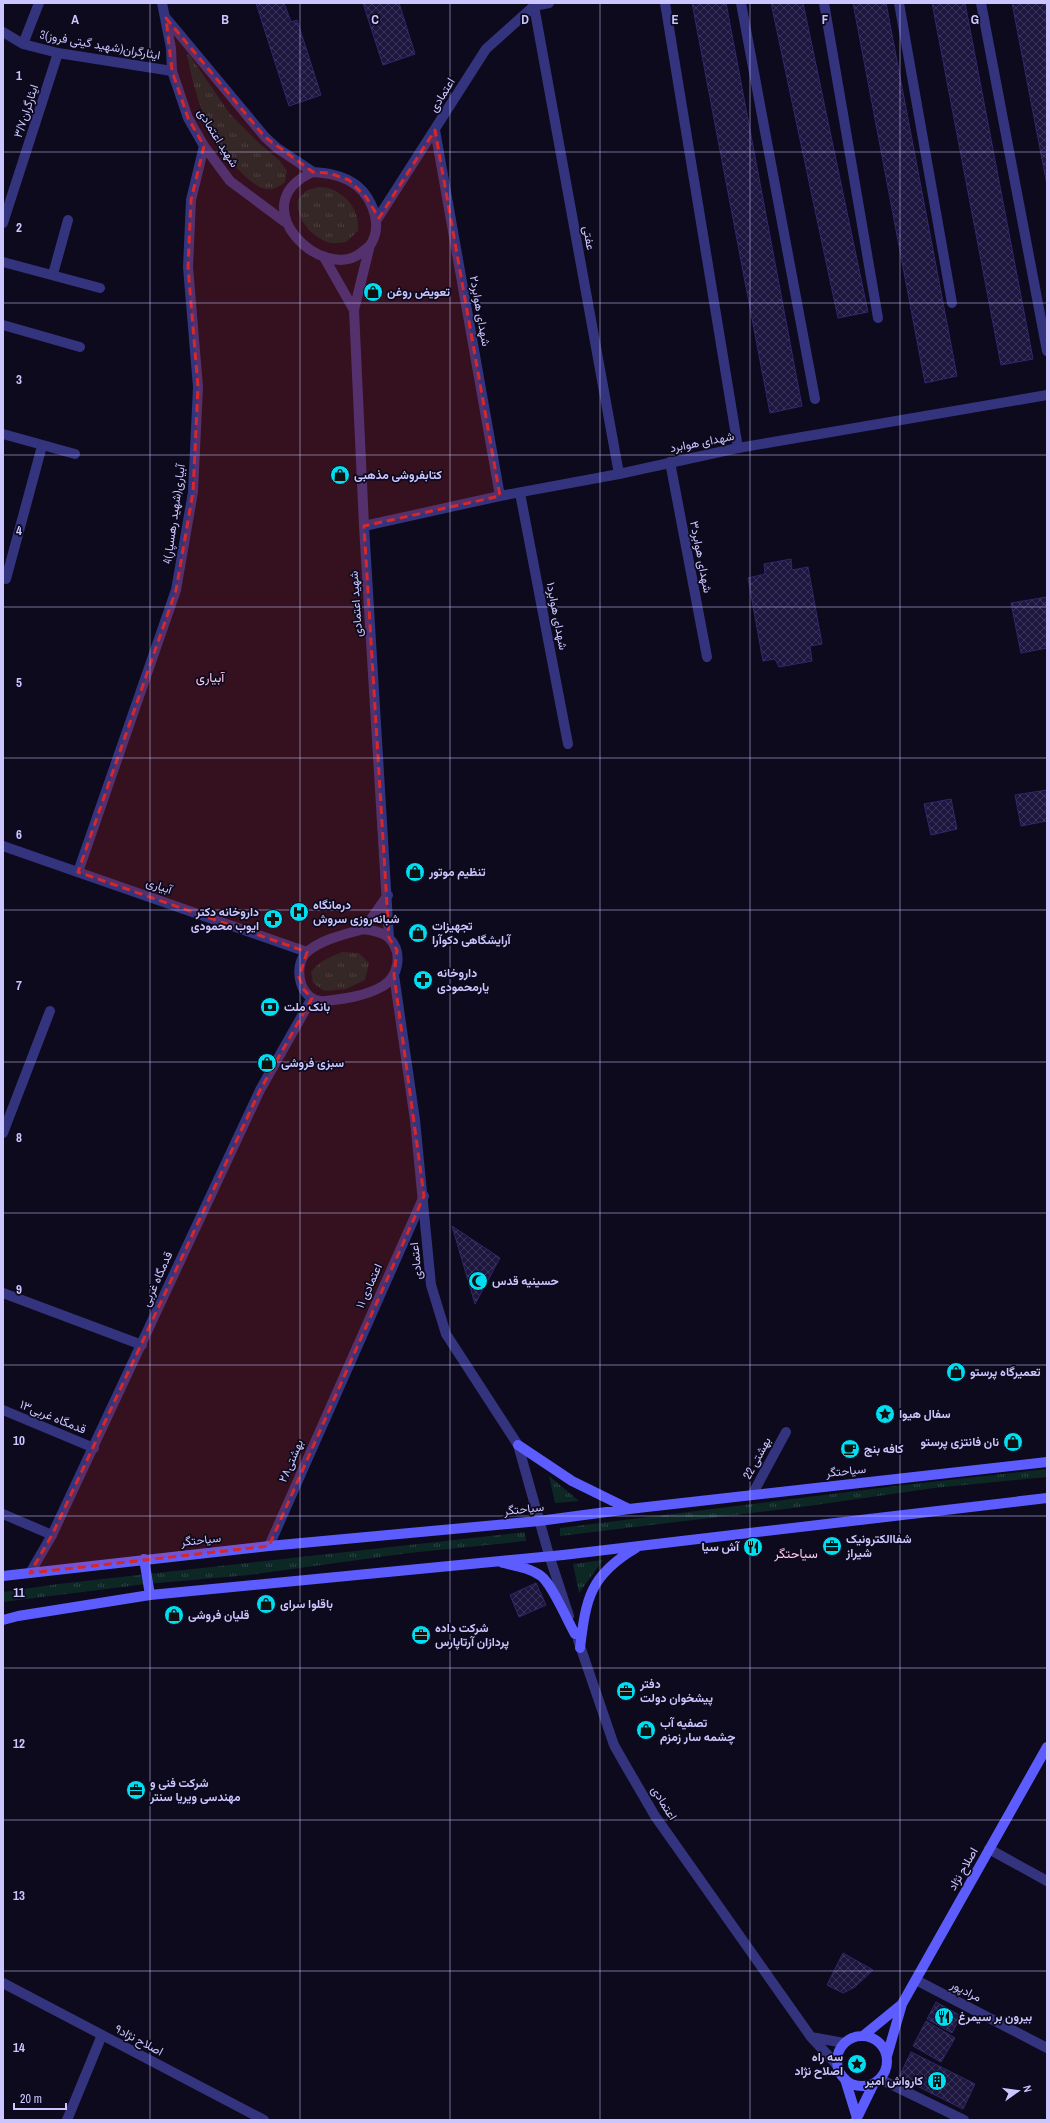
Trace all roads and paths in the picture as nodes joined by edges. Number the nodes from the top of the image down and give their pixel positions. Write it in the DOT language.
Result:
graph roads {
  1 [pos="39,3"];
  2 [pos="162,3"];
  3 [pos="549,3"];
  4 [pos="665,3"];
  5 [pos="741,3"];
  6 [pos="824,3"];
  7 [pos="899,3"];
  8 [pos="981,3"];
  9 [pos="534,6"];
  10 [pos="166,18"];
  11 [pos="3,32"];
  12 [pos="23,44"];
  13 [pos="58,53"];
  14 [pos="172,71"];
  15 [pos="435,130"];
  16 [pos="204,146"];
  17 [pos="312,172"];
  18 [pos="5,207"];
  19 [pos="68,220"];
  20 [pos="376,221"];
  21 [pos="3,222"];
  22 [pos="285,222"];
  23 [pos="370,245"];
  24 [pos="325,259"];
  25 [pos="3,262"];
  26 [pos="53,274"];
  27 [pos="100,288"];
  28 [pos="952,303"];
  29 [pos="354,310"];
  30 [pos="878,318"];
  31 [pos="3,325"];
  32 [pos="80,347"];
  33 [pos="1047,351"];
  34 [pos="1047,395"];
  35 [pos="815,398"];
  36 [pos="3,434"];
  37 [pos="42,446"];
  38 [pos="738,448"];
  39 [pos="75,454"];
  40 [pos="670,462"];
  41 [pos="619,474"];
  42 [pos="520,493"];
  43 [pos="500,496"];
  44 [pos="364,526"];
  45 [pos="6,579"];
  46 [pos="707,658"];
  47 [pos="568,744"];
  48 [pos="3,846"];
  49 [pos="78,872"];
  50 [pos="388,895"];
  51 [pos="364,929"];
  52 [pos="389,938"];
  53 [pos="307,952"];
  54 [pos="394,975"];
  55 [pos="312,998"];
  56 [pos="50,1011"];
  57 [pos="3,1133"];
  58 [pos="424,1196"];
  59 [pos="3,1293"];
  60 [pos="142,1345"];
  61 [pos="338,1387"];
  62 [pos="3,1410"];
  63 [pos="786,1432"];
  64 [pos="518,1445"];
  65 [pos="94,1448"];
  66 [pos="1047,1462"];
  67 [pos="752,1495"];
  68 [pos="1047,1498"];
  69 [pos="629,1509"];
  70 [pos="3,1514"];
  71 [pos="539,1521"];
  72 [pos="52,1536"];
  73 [pos="269,1546"];
  74 [pos="639,1546"];
  75 [pos="549,1555"];
  76 [pos="144,1559"];
  77 [pos="495,1561"];
  78 [pos="30,1573"];
  79 [pos="3,1576"];
  80 [pos="150,1595"];
  81 [pos="3,1620"];
  82 [pos="575,1634"];
  83 [pos="580,1648"];
  84 [pos="1047,1747"];
  85 [pos="989,1850"];
  86 [pos="1047,1881"];
  87 [pos="916,1980"];
  88 [pos="3,1983"];
  89 [pos="902,2004"];
  90 [pos="102,2035"];
  91 [pos="864,2035"];
  92 [pos="811,2037"];
  93 [pos="844,2043"];
  94 [pos="1047,2048"];
  95 [pos="887,2056"];
  96 [pos="837,2065"];
  97 [pos="845,2078"];
  98 [pos="877,2081"];
  99 [pos="856,2119"];
  100 [pos="67,2120"];
  101 [pos="264,2120"];
  102 [pos="964,2120"];
  1 -- 12 [label="street"];
  2 -- 10 [label="street, شهید اعتمادی"];
  3 -- 9 [label="street"];
  4 -- 38 [label="street"];
  5 -- 35 [label="street"];
  6 -- 30 [label="street"];
  7 -- 28 [label="street"];
  8 -- 33 [label="street"];
  9 -- 15 [label="street, اعتمادی"];
  9 -- 41 [label="street, عفتی"];
  10 -- 14 [label="street, شهید اعتمادی"];
  10 -- 17 [label="street, شهید اعتمادی"];
  11 -- 12 [label="street, 3ایثارگران(شهید گیتی فروز)"];
  12 -- 13 [label="street, 3ایثارگران(شهید گیتی فروز)"];
  13 -- 14 [label="street, 3ایثارگران(شهید گیتی فروز)"];
  13 -- 18 [label="street, ایثارگران۳/۷"];
  14 -- 16 [label="street, شهید اعتمادی"];
  15 -- 20 [label="street, اعتمادی"];
  15 -- 43 [label="street, شهدای هوابرد۲"];
  16 -- 22 [label="street, شهید اعتمادی"];
  16 -- 49 [label="street, 4آبیاری(شهید رهسپار)"];
  17 -- 20 [label="street"];
  17 -- 22 [label="street"];
  18 -- 21 [label="street, ایثارگران۳/۷"];
  19 -- 26 [label="street"];
  20 -- 23 [label="street"];
  22 -- 24 [label="street"];
  23 -- 24 [label="street"];
  23 -- 29 [label="street"];
  24 -- 29 [label="street"];
  25 -- 26 [label="street"];
  26 -- 27 [label="street"];
  29 -- 44 [label="street, شهید اعتمادی"];
  31 -- 32 [label="street"];
  34 -- 38 [label="street, شهدای هوابرد"];
  36 -- 37 [label="street"];
  37 -- 39 [label="street"];
  37 -- 45 [label="street"];
  38 -- 40 [label="street, شهدای هوابرد"];
  40 -- 41 [label="street, شهدای هوابرد"];
  40 -- 46 [label="street, ۳شهدای هوابرد"];
  41 -- 42 [label="street, شهدای هوابرد"];
  42 -- 43 [label="street, شهدای هوابرد"];
  42 -- 47 [label="street, شهدای هوابرد۱"];
  43 -- 44 [label="street, شهدای هوابرد"];
  44 -- 50 [label="street, شهید اعتمادی"];
  48 -- 49 [label="street, آبیاری"];
  49 -- 53 [label="street, آبیاری"];
  50 -- 51 [label="street"];
  50 -- 52 [label="street, شهید اعتمادی"];
  51 -- 52 [label="street"];
  51 -- 53 [label="street"];
  52 -- 54 [label="street"];
  53 -- 55 [label="street"];
  54 -- 55 [label="street"];
  54 -- 58 [label="street, اعتمادی"];
  55 -- 60 [label="street, قدمگاه غربی"];
  56 -- 57 [label="street"];
  58 -- 61 [label="street, ۱۱ اعتمادی"];
  58 -- 64 [label="street, اعتمادی"];
  59 -- 60 [label="street"];
  60 -- 65 [label="street, قدمگاه غربی"];
  61 -- 73 [label="street, ۲۸بهشتی"];
  62 -- 65 [label="street, قدمگاه غربی۱۳"];
  63 -- 67 [label="street, 22 بهشتی"];
  64 -- 69 [label="main road"];
  64 -- 71 [label="street, اعتمادی"];
  65 -- 72 [label="street, قدمگاه غربی"];
  66 -- 67 [label="main road, سیاحتگر"];
  67 -- 69 [label="main road, سیاحتگر"];
  68 -- 74 [label="main road"];
  69 -- 71 [label="main road, سیاحتگر"];
  70 -- 72 [label="street"];
  71 -- 73 [label="main road, سیاحتگر"];
  71 -- 75 [label="street, اعتمادی"];
  72 -- 78 [label="street, قدمگاه غربی"];
  73 -- 76 [label="main road, سیاحتگر"];
  74 -- 75 [label="main road"];
  74 -- 83 [label="main road"];
  75 -- 77 [label="main road"];
  75 -- 82 [label="street, اعتمادی"];
  76 -- 78 [label="main road, سیاحتگر"];
  76 -- 80 [label="main road"];
  77 -- 80 [label="main road"];
  77 -- 82 [label="main road"];
  78 -- 79 [label="main road, سیاحتگر"];
  80 -- 81 [label="main road"];
  82 -- 83 [label="street, اعتمادی"];
  83 -- 92 [label="street, اعتمادی"];
  84 -- 85 [label="main road, اصلاح نژاد"];
  85 -- 86 [label="street"];
  85 -- 87 [label="main road, اصلاح نژاد"];
  87 -- 89 [label="main road, اصلاح نژاد"];
  87 -- 94 [label="street, مرادپور"];
  88 -- 90 [label="street, اصلاح نژاد۹"];
  89 -- 91 [label="main road"];
  89 -- 95 [label="main road"];
  90 -- 100 [label="street"];
  90 -- 101 [label="street, اصلاح نژاد۹"];
  91 -- 93 [label="main road"];
  91 -- 95 [label="main road"];
  92 -- 93 [label="street"];
  92 -- 96 [label="street, اعتمادی"];
  93 -- 96 [label="main road"];
  95 -- 98 [label="main road"];
  96 -- 97 [label="main road"];
  97 -- 98 [label="main road"];
  97 -- 99 [label="main road"];
  98 -- 99 [label="main road"];
  98 -- 102 [label="street"];
}
